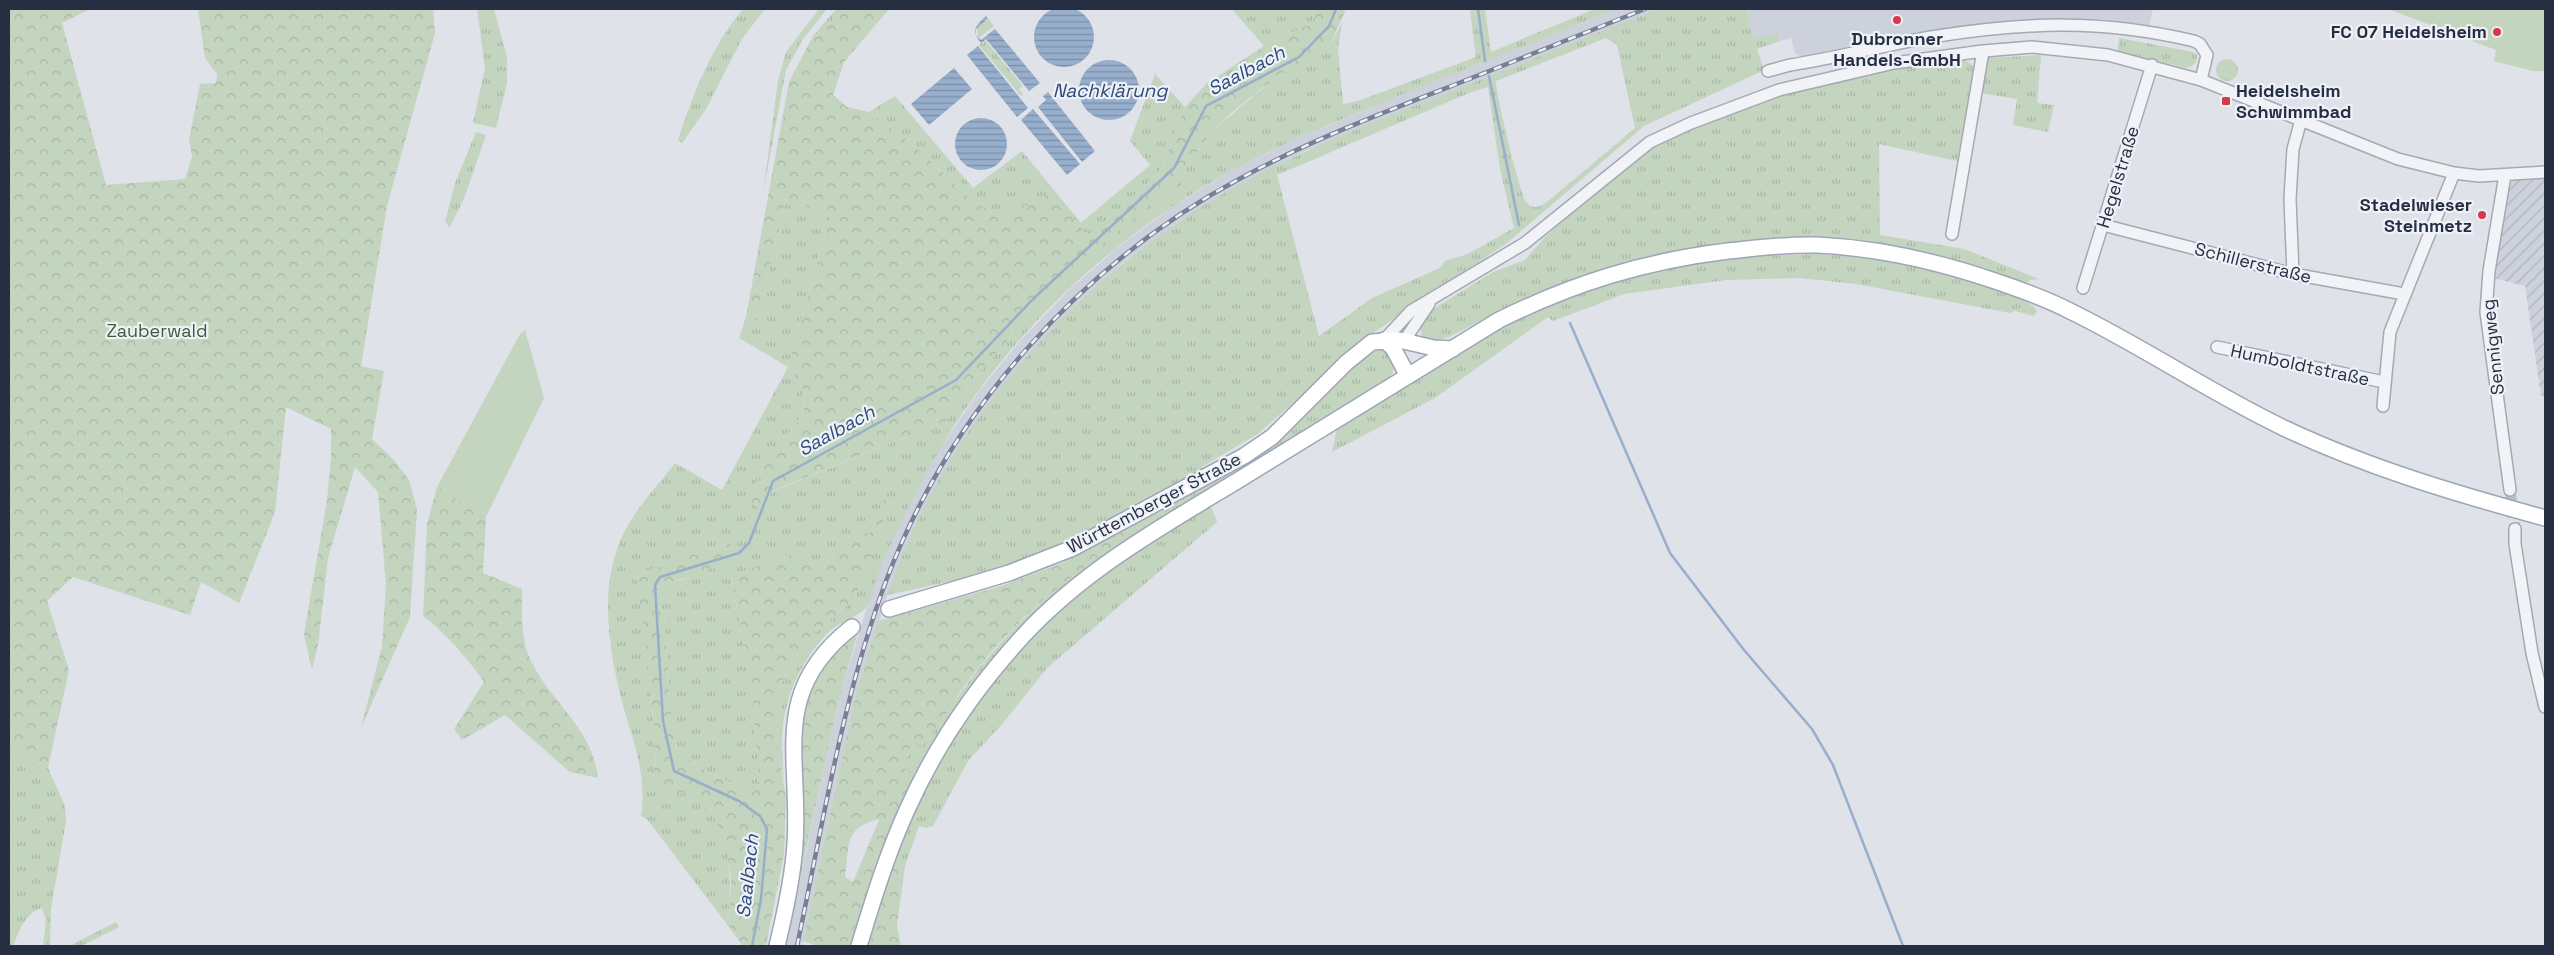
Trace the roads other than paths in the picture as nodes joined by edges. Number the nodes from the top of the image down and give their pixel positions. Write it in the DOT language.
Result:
graph roads {
  1 [pos="1983,50"];
  2 [pos="2152,65"];
  3 [pos="1768,71"];
  4 [pos="2201,80"];
  5 [pos="2301,120"];
  6 [pos="2545,172"];
  7 [pos="2454,173"];
  8 [pos="2505,175"];
  9 [pos="2103,225"];
  10 [pos="1952,234"];
  11 [pos="2293,274"];
  12 [pos="2084,288"];
  13 [pos="2404,294"];
  14 [pos="1435,297"];
  15 [pos="1384,340"];
  16 [pos="1404,342"];
  17 [pos="2217,347"];
  18 [pos="1453,349"];
  19 [pos="1422,367"];
  20 [pos="1408,376"];
  21 [pos="2384,382"];
  22 [pos="2383,406"];
  23 [pos="2510,490"];
  24 [pos="2545,518"];
  25 [pos="2515,529"];
  26 [pos="889,610"];
  27 [pos="852,627"];
  28 [pos="2545,707"];
  29 [pos="777,946"];
  30 [pos="859,946"];
  1 -- 2 [label="street"];
  1 -- 10 [label="street"];
  1 -- 14 [label="street"];
  2 -- 4 [label="street"];
  2 -- 9 [label="street, Hegelstraße"];
  3 -- 4 [label="street"];
  4 -- 5 [label="street"];
  5 -- 7 [label="street"];
  5 -- 11 [label="street"];
  6 -- 8 [label="street"];
  7 -- 8 [label="street"];
  7 -- 13 [label="street"];
  8 -- 23 [label="street, Sennigweg"];
  9 -- 11 [label="street, Schillerstraße"];
  9 -- 12 [label="street, Hegelstraße"];
  11 -- 13 [label="street, Schillerstraße"];
  13 -- 21 [label="street"];
  14 -- 15 [label="street"];
  14 -- 16 [label="street"];
  15 -- 16 [label="main road"];
  15 -- 20 [label="main road"];
  15 -- 26 [label="main road, Württemberger Straße"];
  16 -- 18 [label="main road"];
  16 -- 19 [label="main road"];
  17 -- 21 [label="street, Humboldtstraße"];
  18 -- 19 [label="main road"];
  18 -- 24 [label="main road"];
  19 -- 20 [label="main road"];
  20 -- 30 [label="main road"];
  21 -- 22 [label="street"];
  25 -- 28 [label="street"];
  27 -- 29 [label="main road"];
}
